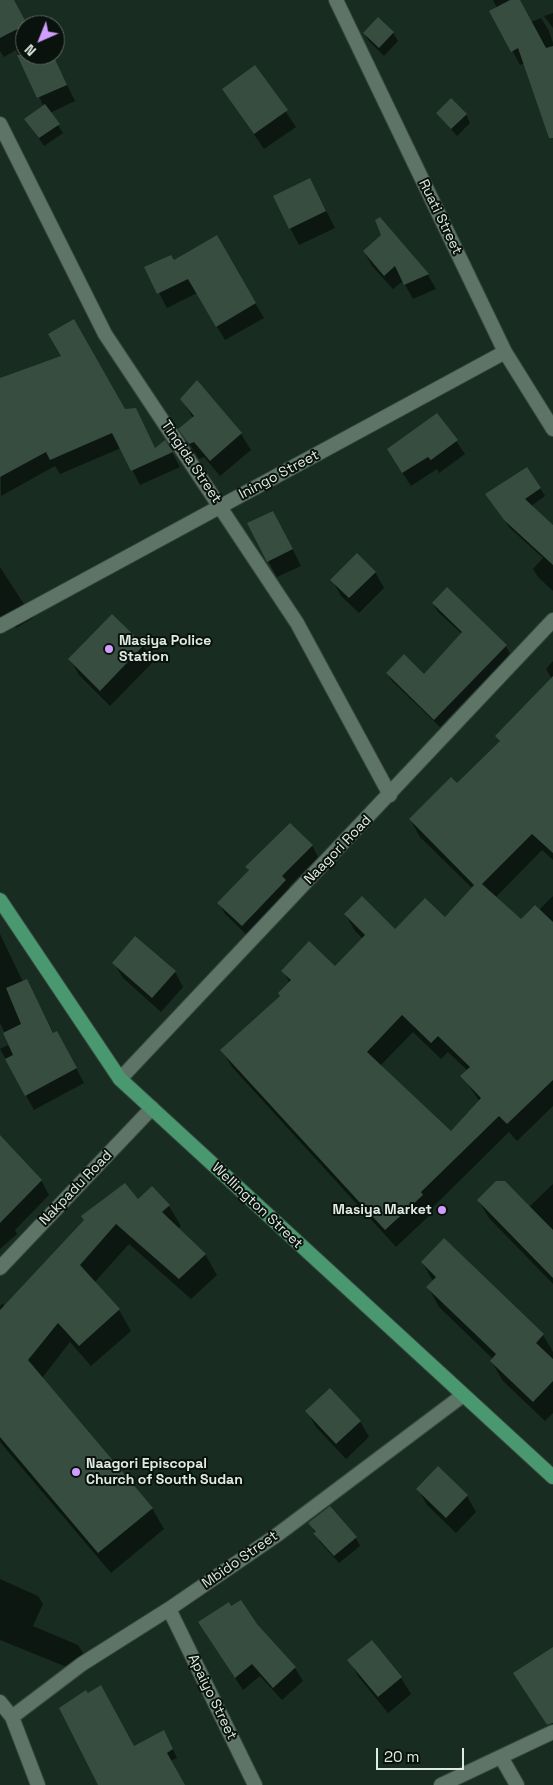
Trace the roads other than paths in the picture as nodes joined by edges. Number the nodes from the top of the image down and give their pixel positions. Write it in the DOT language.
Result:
graph roads {
  1 [pos="336,0"];
  2 [pos="0,124"];
  3 [pos="505,352"];
  4 [pos="553,429"];
  5 [pos="221,506"];
  6 [pos="553,620"];
  7 [pos="0,626"];
  8 [pos="390,795"];
  9 [pos="0,900"];
  10 [pos="120,1079"];
  11 [pos="152,1108"];
  12 [pos="0,1268"];
  13 [pos="462,1396"];
  14 [pos="553,1477"];
  15 [pos="169,1608"];
  16 [pos="0,1702"];
  17 [pos="12,1717"];
  18 [pos="553,1732"];
  19 [pos="501,1757"];
  20 [pos="38,1785"];
  21 [pos="255,1785"];
  22 [pos="441,1785"];
  23 [pos="516,1785"];
  1 -- 3 [label="street, Ruati Street"];
  2 -- 5 [label="street, Tingida Street"];
  3 -- 4 [label="street, Ruati Street"];
  3 -- 5 [label="street, Iningo Street"];
  5 -- 7 [label="street, Iningo Street"];
  5 -- 8 [label="street, Tingida Street"];
  6 -- 8 [label="street, Naagori Road"];
  8 -- 10 [label="street, Naagori Road"];
  9 -- 10 [label="main road, Wellington Street"];
  10 -- 11 [label="main road, Wellington Street"];
  11 -- 12 [label="street, Nakpadu Road"];
  11 -- 13 [label="main road, Wellington Street"];
  13 -- 14 [label="main road, Wellington Street"];
  13 -- 15 [label="street, Mbido Street"];
  15 -- 17 [label="street, Mbido Street"];
  15 -- 21 [label="street, Apaiyo Street"];
  16 -- 17 [label="street"];
  17 -- 20 [label="street"];
  18 -- 19 [label="street"];
  19 -- 22 [label="street"];
  19 -- 23 [label="street"];
}
